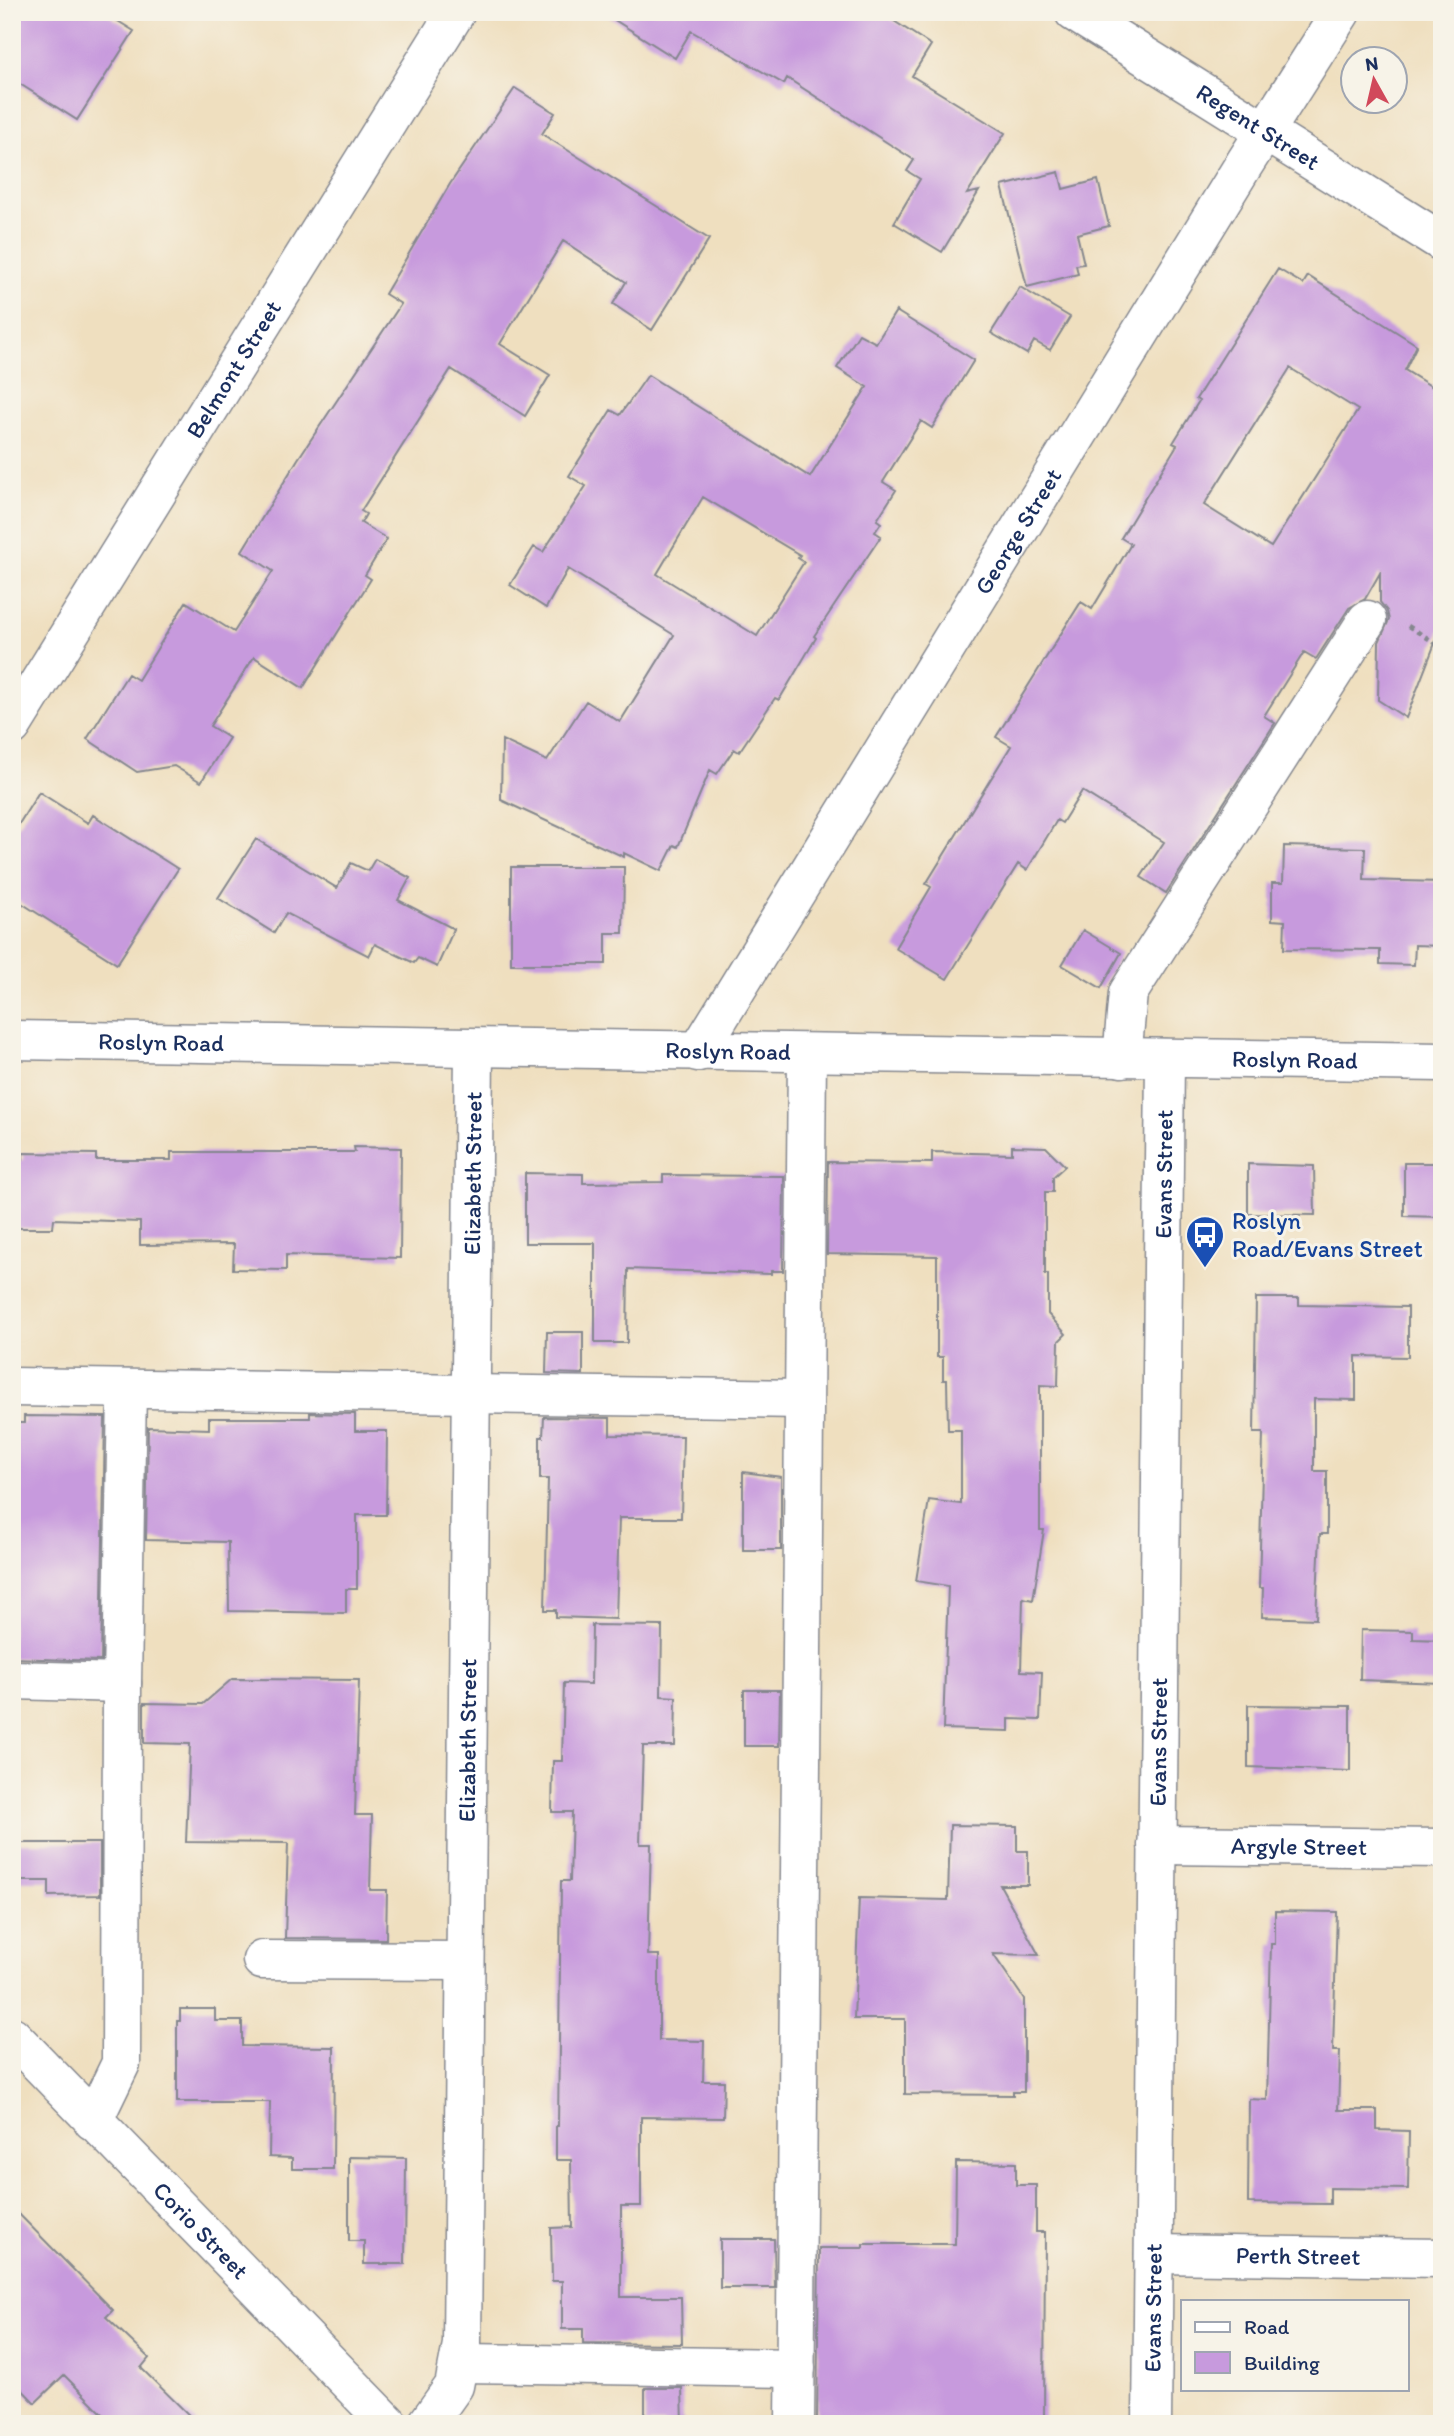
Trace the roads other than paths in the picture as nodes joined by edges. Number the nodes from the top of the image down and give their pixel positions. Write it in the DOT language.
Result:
graph roads {
  1 [pos="456,12"];
  2 [pos="1074,12"];
  3 [pos="1341,12"];
  4 [pos="1264,132"];
  5 [pos="1442,242"];
  6 [pos="1367,620"];
  7 [pos="12,726"];
  8 [pos="12,1041"];
  9 [pos="474,1049"];
  10 [pos="698,1052"];
  11 [pos="807,1053"];
  12 [pos="1122,1058"];
  13 [pos="1165,1058"];
  14 [pos="1442,1062"];
  15 [pos="12,1387"];
  16 [pos="127,1389"];
  17 [pos="472,1396"];
  18 [pos="802,1399"];
  19 [pos="12,1680"];
  20 [pos="122,1683"];
  21 [pos="1157,1845"];
  22 [pos="1442,1848"];
  23 [pos="262,1960"];
  24 [pos="465,1961"];
  25 [pos="18,2052"];
  26 [pos="93,2121"];
  27 [pos="1154,2255"];
  28 [pos="1442,2258"];
  29 [pos="460,2362"];
  30 [pos="796,2368"];
  31 [pos="389,2424"];
  32 [pos="427,2424"];
  33 [pos="795,2424"];
  34 [pos="1152,2424"];
  1 -- 7 [label="street, Belmont Street"];
  2 -- 4 [label="street, Regent Street"];
  3 -- 4 [label="street, George Street"];
  4 -- 5 [label="street, Regent Street"];
  4 -- 10 [label="street, George Street"];
  6 -- 12 [label="street"];
  8 -- 9 [label="street, Roslyn Road"];
  9 -- 10 [label="street, Roslyn Road"];
  9 -- 17 [label="street, Elizabeth Street"];
  10 -- 11 [label="street, Roslyn Road"];
  11 -- 12 [label="street, Roslyn Road"];
  11 -- 18 [label="street"];
  12 -- 13 [label="street, Roslyn Road"];
  13 -- 14 [label="street, Roslyn Road"];
  13 -- 21 [label="street, Evans Street"];
  15 -- 16 [label="street"];
  16 -- 17 [label="street"];
  16 -- 20 [label="street"];
  17 -- 18 [label="street"];
  17 -- 24 [label="street, Elizabeth Street"];
  18 -- 30 [label="street"];
  19 -- 20 [label="street"];
  20 -- 26 [label="street"];
  21 -- 22 [label="street, Argyle Street"];
  21 -- 27 [label="street, Evans Street"];
  23 -- 24 [label="street"];
  24 -- 29 [label="street, Elizabeth Street"];
  25 -- 26 [label="street, Corio Street"];
  26 -- 31 [label="street, Corio Street"];
  27 -- 28 [label="street, Perth Street"];
  27 -- 34 [label="street, Evans Street"];
  29 -- 30 [label="street"];
  29 -- 32 [label="street, Elizabeth Street"];
  30 -- 33 [label="street"];
}
